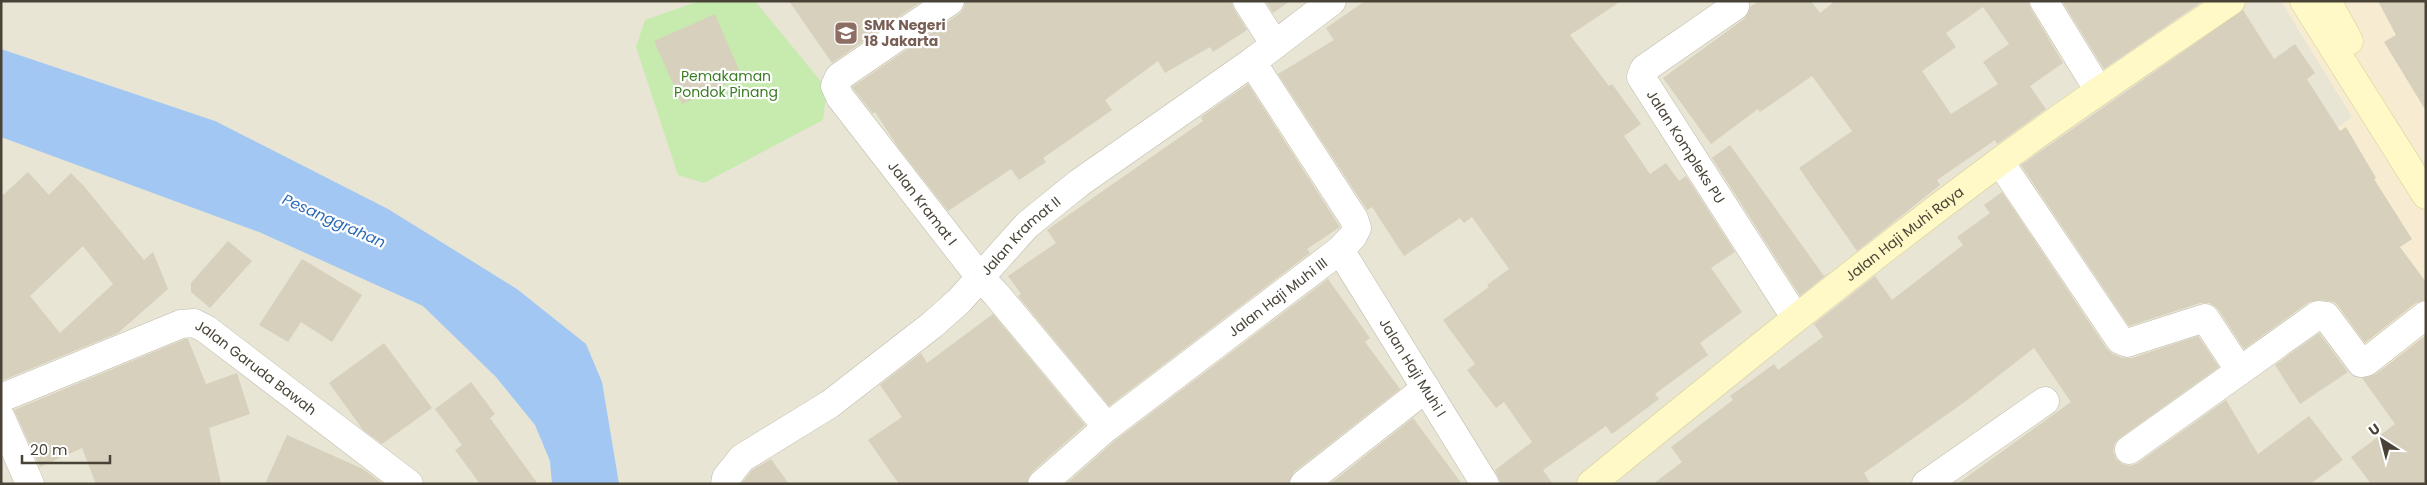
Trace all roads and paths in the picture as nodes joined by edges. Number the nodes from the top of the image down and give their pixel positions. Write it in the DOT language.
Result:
graph roads {
  1 [pos="950,1"];
  2 [pos="1247,1"];
  3 [pos="1332,1"];
  4 [pos="2044,1"];
  5 [pos="2231,1"];
  6 [pos="2304,1"];
  7 [pos="2327,1"];
  8 [pos="1735,6"];
  9 [pos="1275,45"];
  10 [pos="1252,62"];
  11 [pos="2099,91"];
  12 [pos="2000,162"];
  13 [pos="2426,170"];
  14 [pos="2426,195"];
  15 [pos="1340,250"];
  16 [pos="978,276"];
  17 [pos="2426,315"];
  18 [pos="1795,318"];
  19 [pos="2240,371"];
  20 [pos="1426,388"];
  21 [pos="1,398"];
  22 [pos="2045,401"];
  23 [pos="1,418"];
  24 [pos="1107,427"];
  25 [pos="2129,450"];
  26 [pos="30,484"];
  27 [pos="409,484"];
  28 [pos="725,484"];
  29 [pos="1042,484"];
  30 [pos="1304,484"];
  31 [pos="1485,484"];
  32 [pos="1591,484"];
  33 [pos="1926,484"];
  1 -- 16 [label="street, Jalan Kramat I"];
  2 -- 9 [label="street"];
  3 -- 9 [label="street, Jalan Kramat II"];
  4 -- 11 [label="street"];
  5 -- 11 [label="street, Jalan Haji Muhi Raya"];
  6 -- 14 [label="street"];
  7 -- 13 [label="street"];
  8 -- 18 [label="street, Jalan Kompleks PU"];
  9 -- 10 [label="street, Jalan Kramat II"];
  10 -- 15 [label="street, Jalan Haji Muhi III"];
  10 -- 16 [label="street, Jalan Kramat II"];
  11 -- 12 [label="street, Jalan Haji Muhi Raya"];
  12 -- 18 [label="street, Jalan Haji Muhi Raya"];
  12 -- 19 [label="street"];
  15 -- 20 [label="street, Jalan Haji Muhi I"];
  15 -- 24 [label="street, Jalan Haji Muhi III"];
  16 -- 24 [label="street, Jalan Kramat I"];
  16 -- 28 [label="street, Jalan Kramat II"];
  17 -- 19 [label="street"];
  18 -- 32 [label="street, Jalan Haji Muhi Raya"];
  19 -- 25 [label="street"];
  20 -- 30 [label="street"];
  20 -- 31 [label="street, Jalan Haji Muhi I"];
  21 -- 27 [label="street, Jalan Garuda Bawah"];
  22 -- 33 [label="street"];
  23 -- 26 [label="street"];
  24 -- 29 [label="street, Jalan Haji Muhi III"];
}
